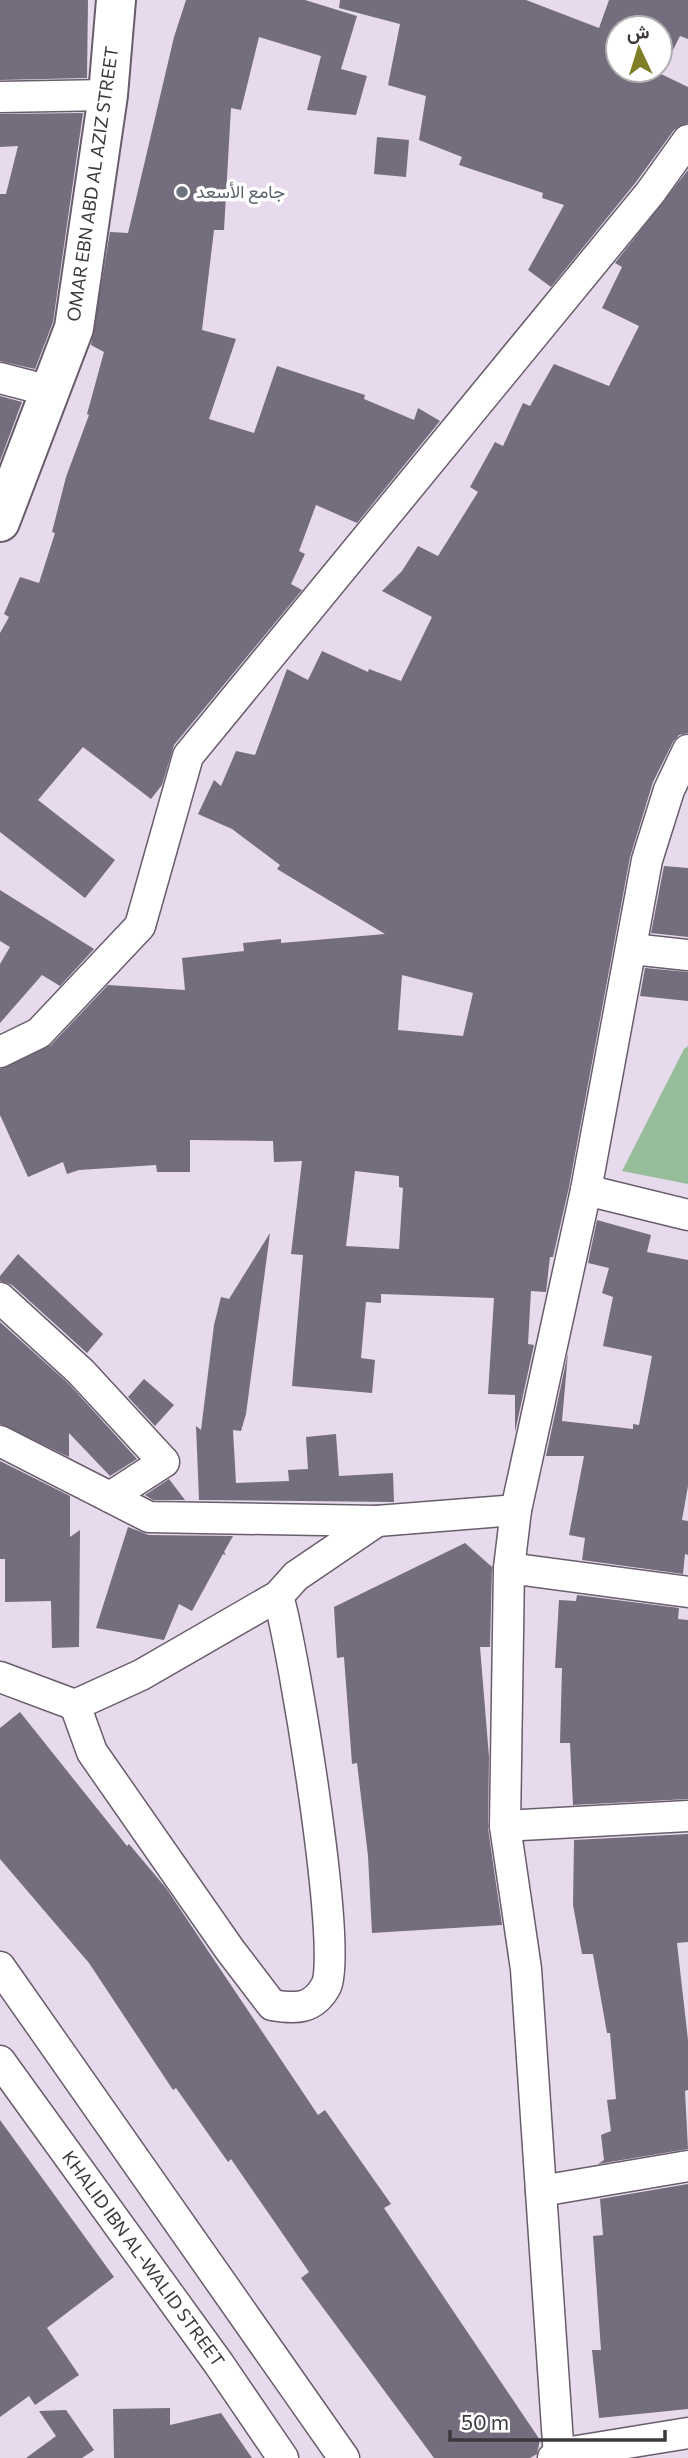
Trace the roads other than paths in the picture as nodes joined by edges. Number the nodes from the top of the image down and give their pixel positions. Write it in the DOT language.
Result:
graph roads {
  1 [pos="116,0"];
  2 [pos="108,94"];
  3 [pos="0,97"];
  4 [pos="688,141"];
  5 [pos="0,378"];
  6 [pos="50,391"];
  7 [pos="0,522"];
  8 [pos="688,750"];
  9 [pos="632,949"];
  10 [pos="688,955"];
  11 [pos="0,1052"];
  12 [pos="586,1190"];
  13 [pos="688,1215"];
  14 [pos="0,1298"];
  15 [pos="0,1441"];
  16 [pos="110,1497"];
  17 [pos="516,1510"];
  18 [pos="377,1521"];
  19 [pos="509,1568"];
  20 [pos="688,1592"];
  21 [pos="278,1596"];
  22 [pos="0,1677"];
  23 [pos="75,1705"];
  24 [pos="688,1816"];
  25 [pos="505,1826"];
  26 [pos="0,1967"];
  27 [pos="0,2061"];
  28 [pos="688,2166"];
  29 [pos="541,2191"];
  30 [pos="688,2433"];
  31 [pos="557,2457"];
  32 [pos="283,2458"];
  33 [pos="344,2458"];
  1 -- 2 [label="street, OMAR EBN ABD AL AZIZ STREET"];
  2 -- 3 [label="street"];
  2 -- 6 [label="street, OMAR EBN ABD AL AZIZ STREET"];
  4 -- 11 [label="street"];
  5 -- 6 [label="street"];
  6 -- 7 [label="street, OMAR EBN ABD AL AZIZ STREET"];
  8 -- 9 [label="street"];
  9 -- 10 [label="street"];
  9 -- 12 [label="street"];
  12 -- 13 [label="street"];
  12 -- 17 [label="street"];
  14 -- 16 [label="street"];
  15 -- 16 [label="street"];
  16 -- 18 [label="street"];
  17 -- 18 [label="street"];
  17 -- 19 [label="street"];
  18 -- 21 [label="street"];
  19 -- 20 [label="street"];
  19 -- 25 [label="street"];
  21 -- 23 [label="street"];
  21 -- 23 [label="street"];
  22 -- 23 [label="street"];
  24 -- 25 [label="street"];
  25 -- 29 [label="street"];
  26 -- 33 [label="street"];
  27 -- 32 [label="street, KHALID IBN AL-WALID STREET"];
  28 -- 29 [label="street"];
  29 -- 31 [label="street"];
  30 -- 31 [label="street"];
}
